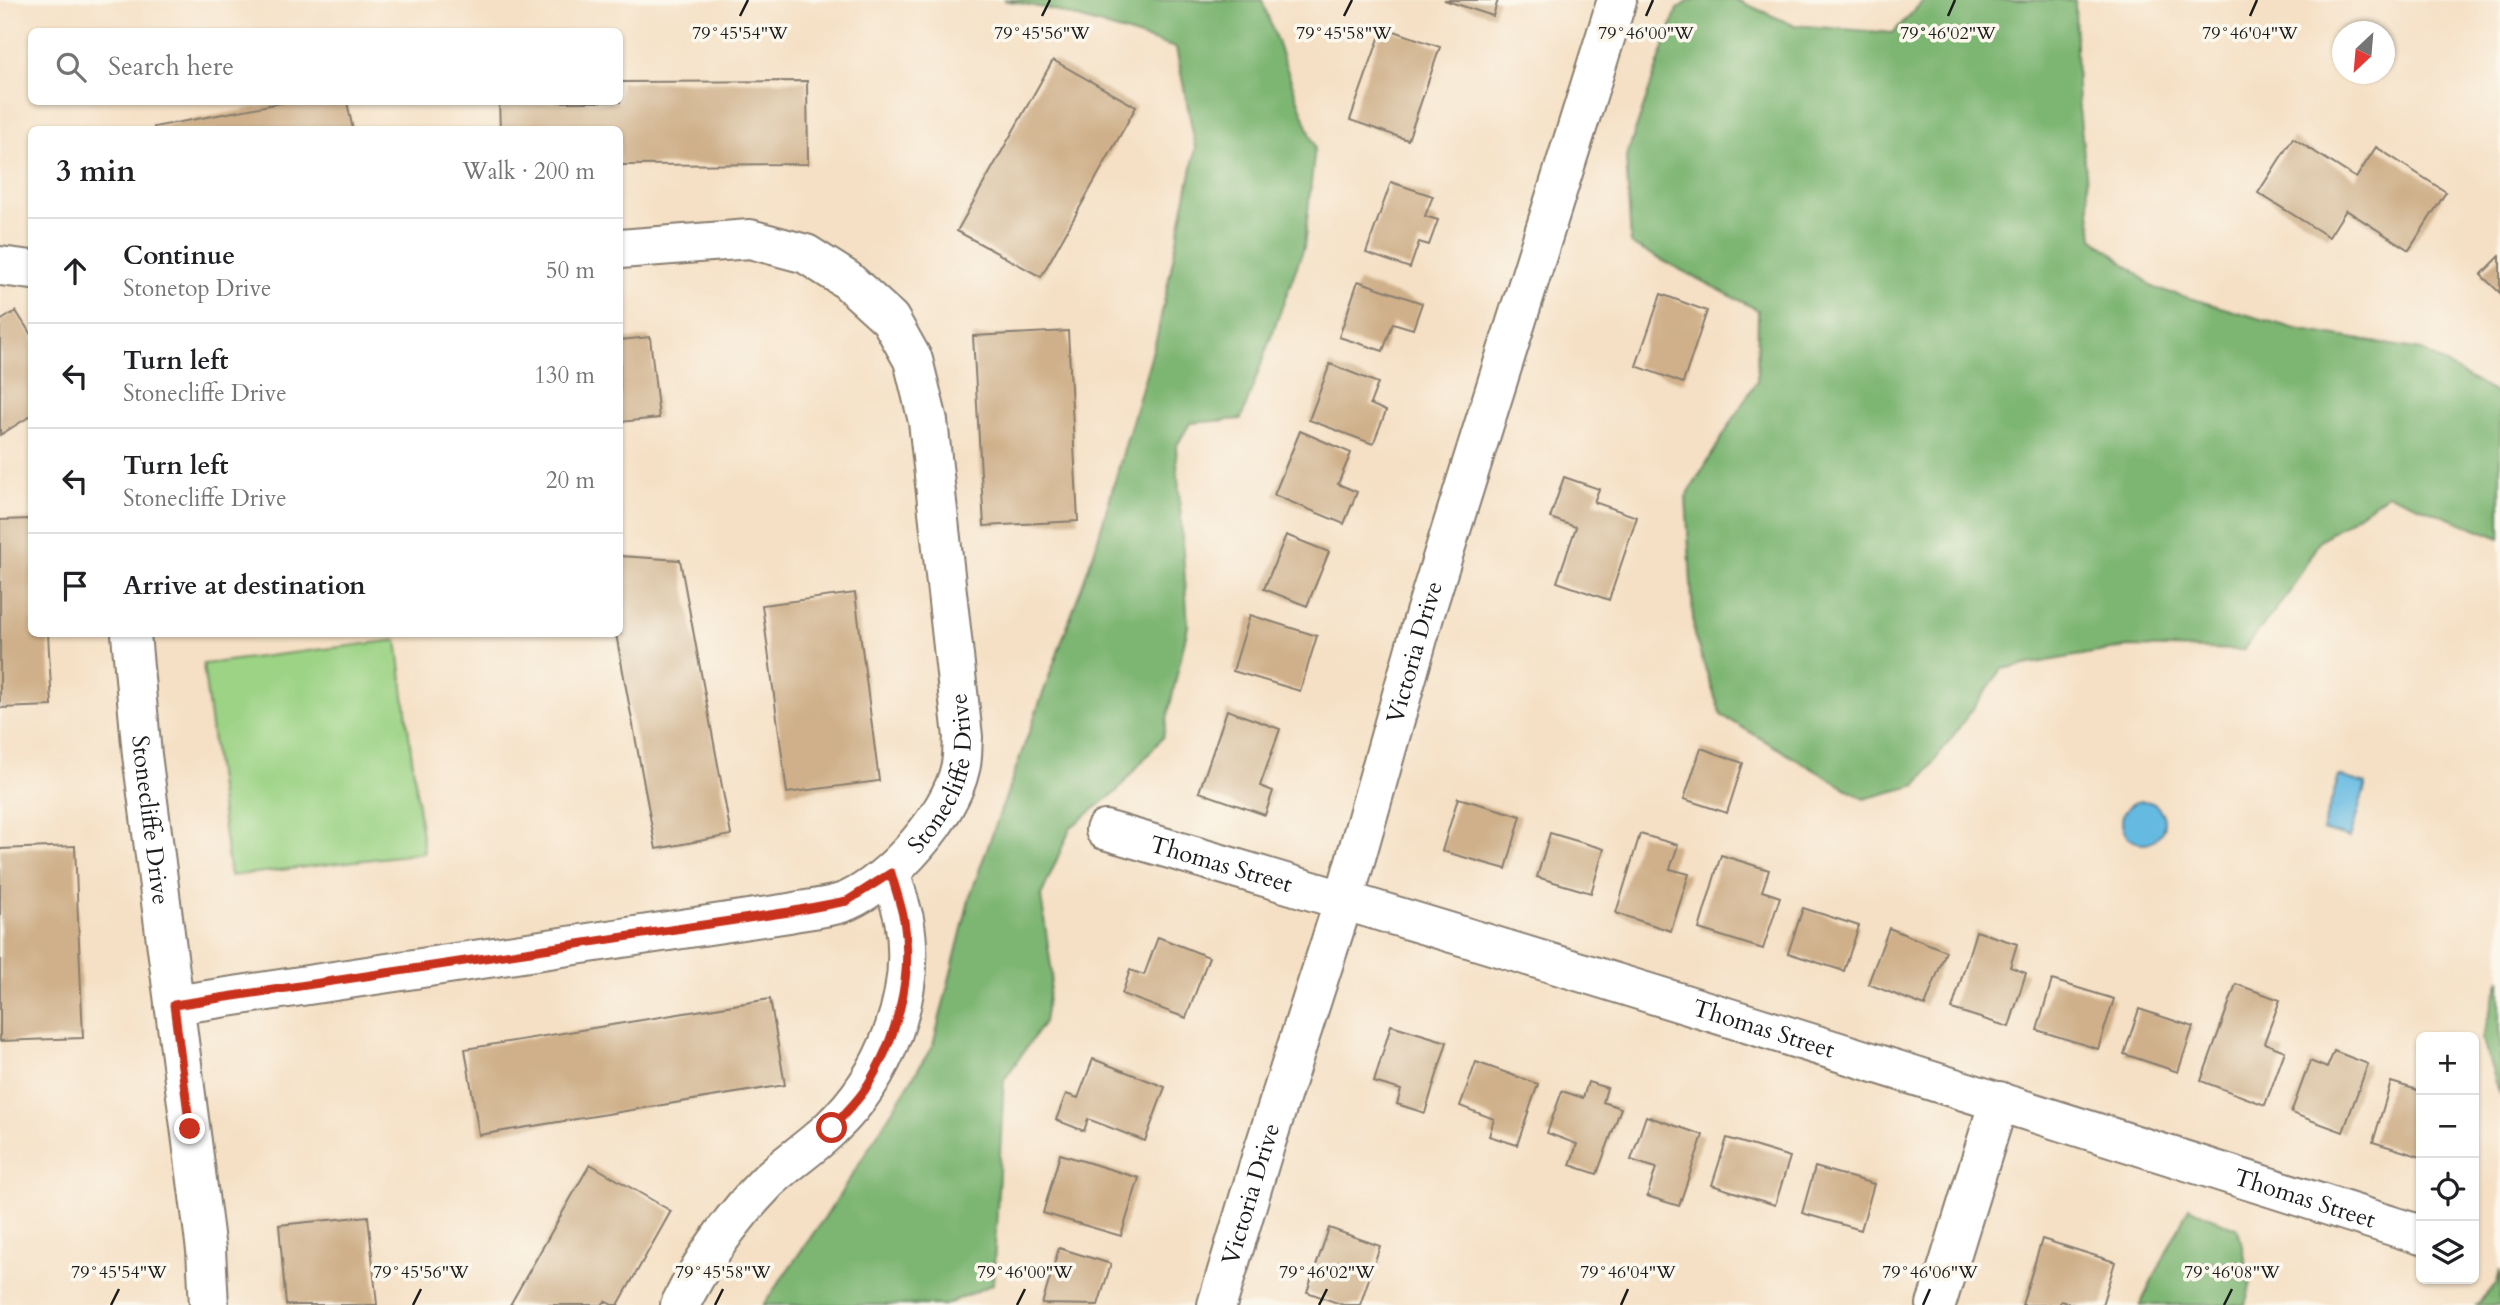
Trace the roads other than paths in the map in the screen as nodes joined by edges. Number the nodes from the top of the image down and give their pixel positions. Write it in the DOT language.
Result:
graph roads {
  1 [pos="1617,0"];
  2 [pos="623,249"];
  3 [pos="0,266"];
  4 [pos="28,270"];
  5 [pos="131,637"];
  6 [pos="1105,830"];
  7 [pos="891,873"];
  8 [pos="1344,900"];
  9 [pos="174,1005"];
  10 [pos="1999,1101"];
  11 [pos="2416,1233"];
  12 [pos="209,1305"];
  13 [pos="680,1305"];
  14 [pos="1217,1305"];
  15 [pos="1936,1305"];
  1 -- 8 [label="street, Victoria Drive"];
  2 -- 7 [label="street, Stonecliffe Drive"];
  3 -- 4 [label="street"];
  5 -- 9 [label="street, Stonecliffe Drive"];
  6 -- 8 [label="street, Thomas Street"];
  7 -- 9 [label="street, Stonecliffe Drive"];
  7 -- 13 [label="street"];
  8 -- 10 [label="street, Thomas Street"];
  8 -- 14 [label="street, Victoria Drive"];
  9 -- 12 [label="street, Stonecliffe Drive"];
  10 -- 11 [label="street, Thomas Street"];
  10 -- 15 [label="street"];
}
